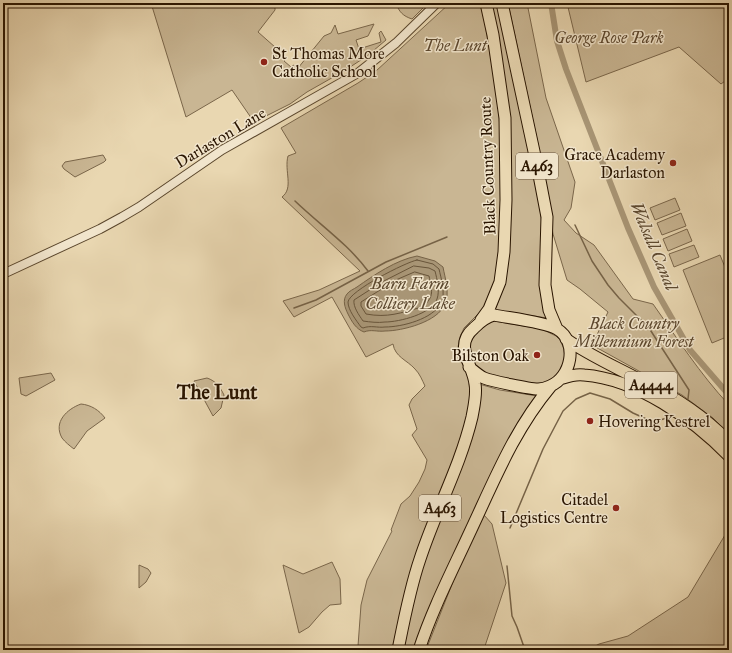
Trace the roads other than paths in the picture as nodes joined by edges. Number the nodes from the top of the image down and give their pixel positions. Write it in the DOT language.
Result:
graph roads {
  1 [pos="437,3"];
  2 [pos="486,3"];
  3 [pos="502,3"];
  4 [pos="3,274"];
  5 [pos="478,324"];
  6 [pos="557,329"];
  7 [pos="566,339"];
  8 [pos="469,367"];
  9 [pos="563,378"];
  10 [pos="551,386"];
  11 [pos="729,442"];
  12 [pos="729,456"];
  13 [pos="398,650"];
  14 [pos="419,650"];
  1 -- 4 [label="street, Darlaston Lane"];
  2 -- 5 [label="highway, Black Country Route / A463"];
  3 -- 6 [label="highway, A463"];
  5 -- 6 [label="highway, A463"];
  5 -- 8 [label="highway, A463"];
  6 -- 7 [label="highway, A463"];
  7 -- 9 [label="highway"];
  7 -- 11 [label="highway, A4444"];
  8 -- 10 [label="highway, A463"];
  8 -- 13 [label="highway, A463"];
  9 -- 10 [label="highway, A463"];
  9 -- 12 [label="highway, A4444"];
  10 -- 14 [label="highway, A463"];
}
